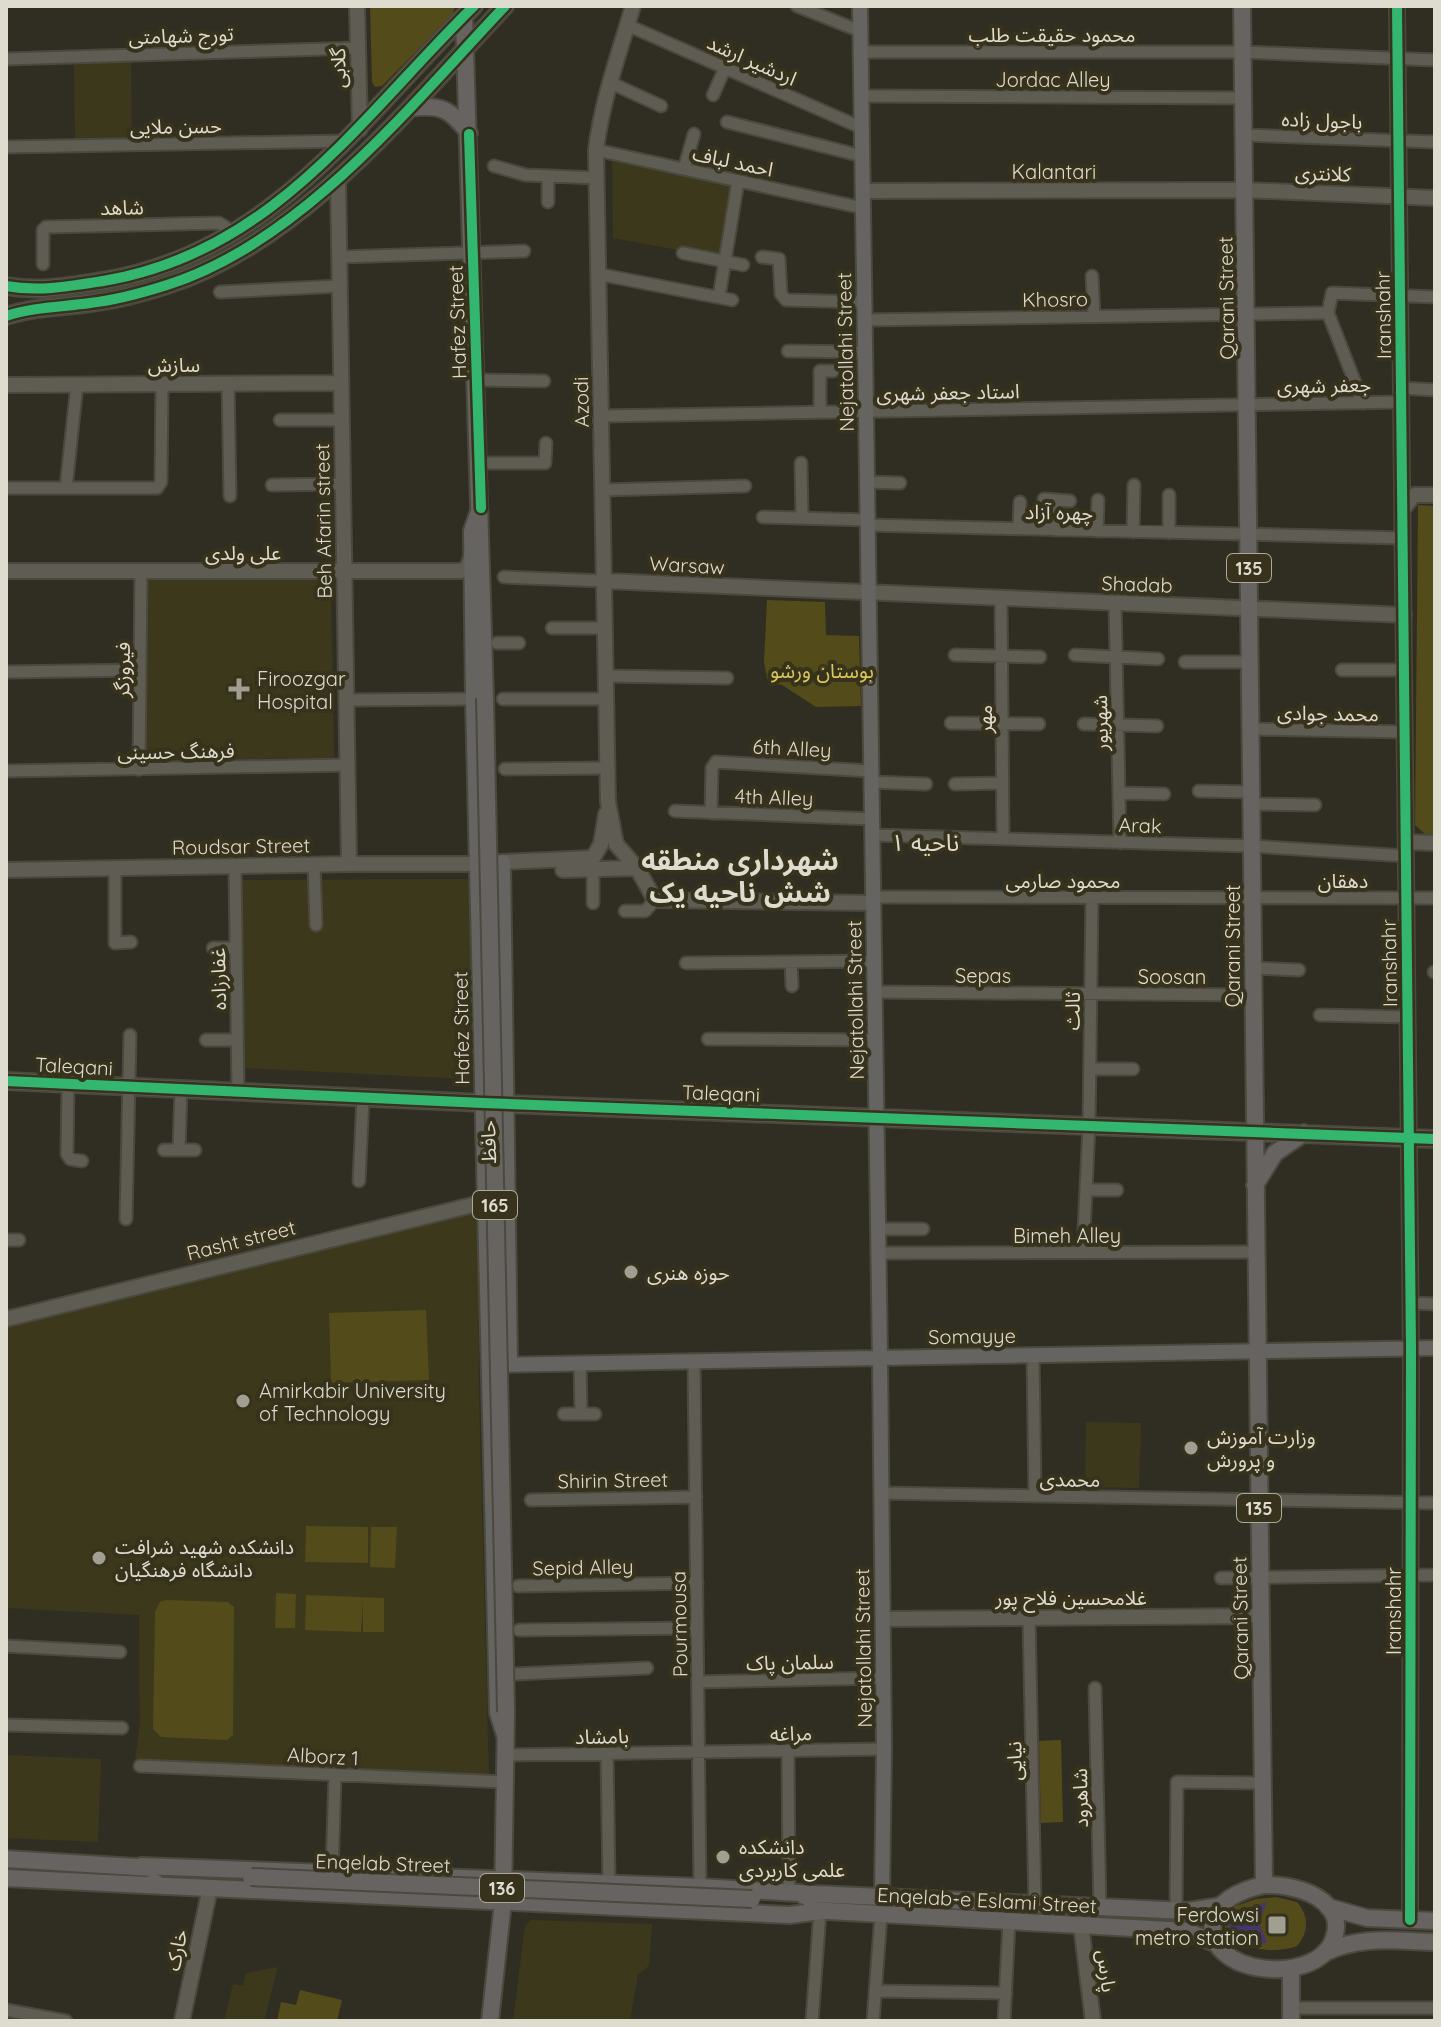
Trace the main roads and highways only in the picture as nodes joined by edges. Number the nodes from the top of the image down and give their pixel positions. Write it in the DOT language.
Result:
graph roads {
  1 [pos="505,6"];
  2 [pos="860,6"];
  3 [pos="1242,6"];
  4 [pos="1397,6"];
  5 [pos="467,9"];
  6 [pos="467,46"];
  7 [pos="410,108"];
  8 [pos="469,134"];
  9 [pos="6,286"];
  10 [pos="6,316"];
  11 [pos="481,508"];
  12 [pos="479,699"];
  13 [pos="478,864"];
  14 [pos="480,981"];
  15 [pos="506,981"];
  16 [pos="481,1021"];
  17 [pos="506,1022"];
  18 [pos="6,1081"];
  19 [pos="483,1103"];
  20 [pos="507,1104"];
  21 [pos="876,1117"];
  22 [pos="1254,1130"];
  23 [pos="1304,1133"];
  24 [pos="1409,1137"];
  25 [pos="1435,1139"];
  26 [pos="1254,1186"];
  27 [pos="508,1196"];
  28 [pos="485,1202"];
  29 [pos="1411,1348"];
  30 [pos="1435,1348"];
  31 [pos="1256,1351"];
  32 [pos="880,1358"];
  33 [pos="510,1364"];
  34 [pos="490,1365"];
  35 [pos="505,1747"];
  36 [pos="6,1859"];
  37 [pos="141,1866"];
  38 [pos="426,1876"];
  39 [pos="6,1878"];
  40 [pos="503,1880"];
  41 [pos="252,1881"];
  42 [pos="609,1884"];
  43 [pos="146,1885"];
  44 [pos="1264,1885"];
  45 [pos="815,1894"];
  46 [pos="882,1897"];
  47 [pos="429,1898"];
  48 [pos="503,1902"];
  49 [pos="752,1903"];
  50 [pos="1221,1906"];
  51 [pos="609,1907"];
  52 [pos="1328,1907"];
  53 [pos="820,1911"];
  54 [pos="881,1915"];
  55 [pos="1410,1920"];
  56 [pos="1435,1921"];
  57 [pos="1435,1942"];
  58 [pos="1217,1944"];
  59 [pos="1323,1954"];
  60 [pos="1291,1969"];
  61 [pos="1291,2015"];
  62 [pos="490,2021"];
  1 -- 6 [label="main road"];
  2 -- 21 [label="main road, Nejatollahi Street"];
  3 -- 22 [label="main road, Qarani Street / 135"];
  4 -- 24 [label="main road, Iranshahr"];
  5 -- 6 [label="main road, Hafez Street / 165"];
  5 -- 9 [label="main road"];
  6 -- 7 [label="main road"];
  6 -- 8 [label="main road, Hafez Street / 165"];
  7 -- 8 [label="main road"];
  7 -- 10 [label="main road"];
  8 -- 11 [label="main road, Hafez Street / 165"];
  11 -- 12 [label="main road, Hafez Street / 165"];
  11 -- 12 [label="main road, Hafez Street / 165"];
  12 -- 13 [label="main road, Hafez Street / 165"];
  12 -- 35 [label="main road, Hafez Street / 165, bridge"];
  13 -- 14 [label="main road, Hafez Street / 165"];
  13 -- 15 [label="main road, حافظ"];
  14 -- 15 [label="main road"];
  14 -- 16 [label="main road, Hafez Street / 165"];
  15 -- 17 [label="main road, حافظ"];
  16 -- 17 [label="main road"];
  16 -- 19 [label="main road, Hafez Street / 165"];
  17 -- 20 [label="main road, حافظ"];
  18 -- 19 [label="main road, Taleqani"];
  19 -- 20 [label="main road, Taleqani"];
  19 -- 28 [label="main road, Hafez Street / 165"];
  20 -- 21 [label="main road, Taleqani"];
  20 -- 27 [label="main road, حافظ"];
  21 -- 22 [label="main road, Taleqani"];
  21 -- 32 [label="main road, Nejatollahi Street"];
  22 -- 23 [label="main road, Taleqani"];
  22 -- 26 [label="main road, Qarani Street / 135"];
  23 -- 24 [label="main road, Taleqani"];
  23 -- 26 [label="main road"];
  24 -- 25 [label="main road, Taleqani"];
  24 -- 29 [label="main road, Iranshahr"];
  26 -- 31 [label="main road, Qarani Street / 135"];
  27 -- 28 [label="main road"];
  27 -- 33 [label="main road, حافظ"];
  28 -- 34 [label="main road, Hafez Street / 165"];
  29 -- 30 [label="main road, Somayye"];
  29 -- 31 [label="main road, Somayye"];
  29 -- 55 [label="main road, Iranshahr"];
  31 -- 32 [label="main road, Somayye"];
  31 -- 44 [label="main road, Qarani Street / 135"];
  32 -- 33 [label="main road, Somayye"];
  32 -- 46 [label="main road, Nejatollahi Street"];
  33 -- 34 [label="main road, Somayye"];
  34 -- 35 [label="main road, Hafez Street / 165"];
  35 -- 40 [label="main road, Hafez Street / 165"];
  36 -- 37 [label="main road, 136"];
  37 -- 38 [label="main road"];
  37 -- 41 [label="main road, 136"];
  38 -- 40 [label="main road"];
  38 -- 47 [label="main road"];
  39 -- 43 [label="main road, 136"];
  40 -- 42 [label="main road"];
  40 -- 48 [label="main road, Hafez Street / 165"];
  41 -- 43 [label="main road, 136"];
  41 -- 49 [label="main road, Enqelab Street / 136"];
  42 -- 45 [label="main road"];
  42 -- 51 [label="main road"];
  43 -- 47 [label="main road"];
  44 -- 50 [label="main road"];
  44 -- 52 [label="main road"];
  45 -- 46 [label="main road, Enqelab-e Eslami Street / 136"];
  45 -- 49 [label="main road, Enqelab-e Eslami Street / 136"];
  46 -- 50 [label="main road, Enqelab-e Eslami Street / 136"];
  46 -- 54 [label="main road"];
  47 -- 48 [label="main road"];
  48 -- 51 [label="main road"];
  48 -- 62 [label="main road, Hafez Street"];
  49 -- 53 [label="main road, Enqelab-e Eslami Street / 136"];
  50 -- 58 [label="main road"];
  51 -- 53 [label="main road"];
  52 -- 55 [label="main road"];
  52 -- 59 [label="main road"];
  53 -- 54 [label="main road, Enqelab-e Eslami Street / 136"];
  54 -- 58 [label="main road, Enqelab-e Eslami Street / 136"];
  55 -- 56 [label="main road"];
  57 -- 59 [label="main road"];
  58 -- 60 [label="main road"];
  59 -- 60 [label="main road"];
  60 -- 61 [label="main road"];
}
